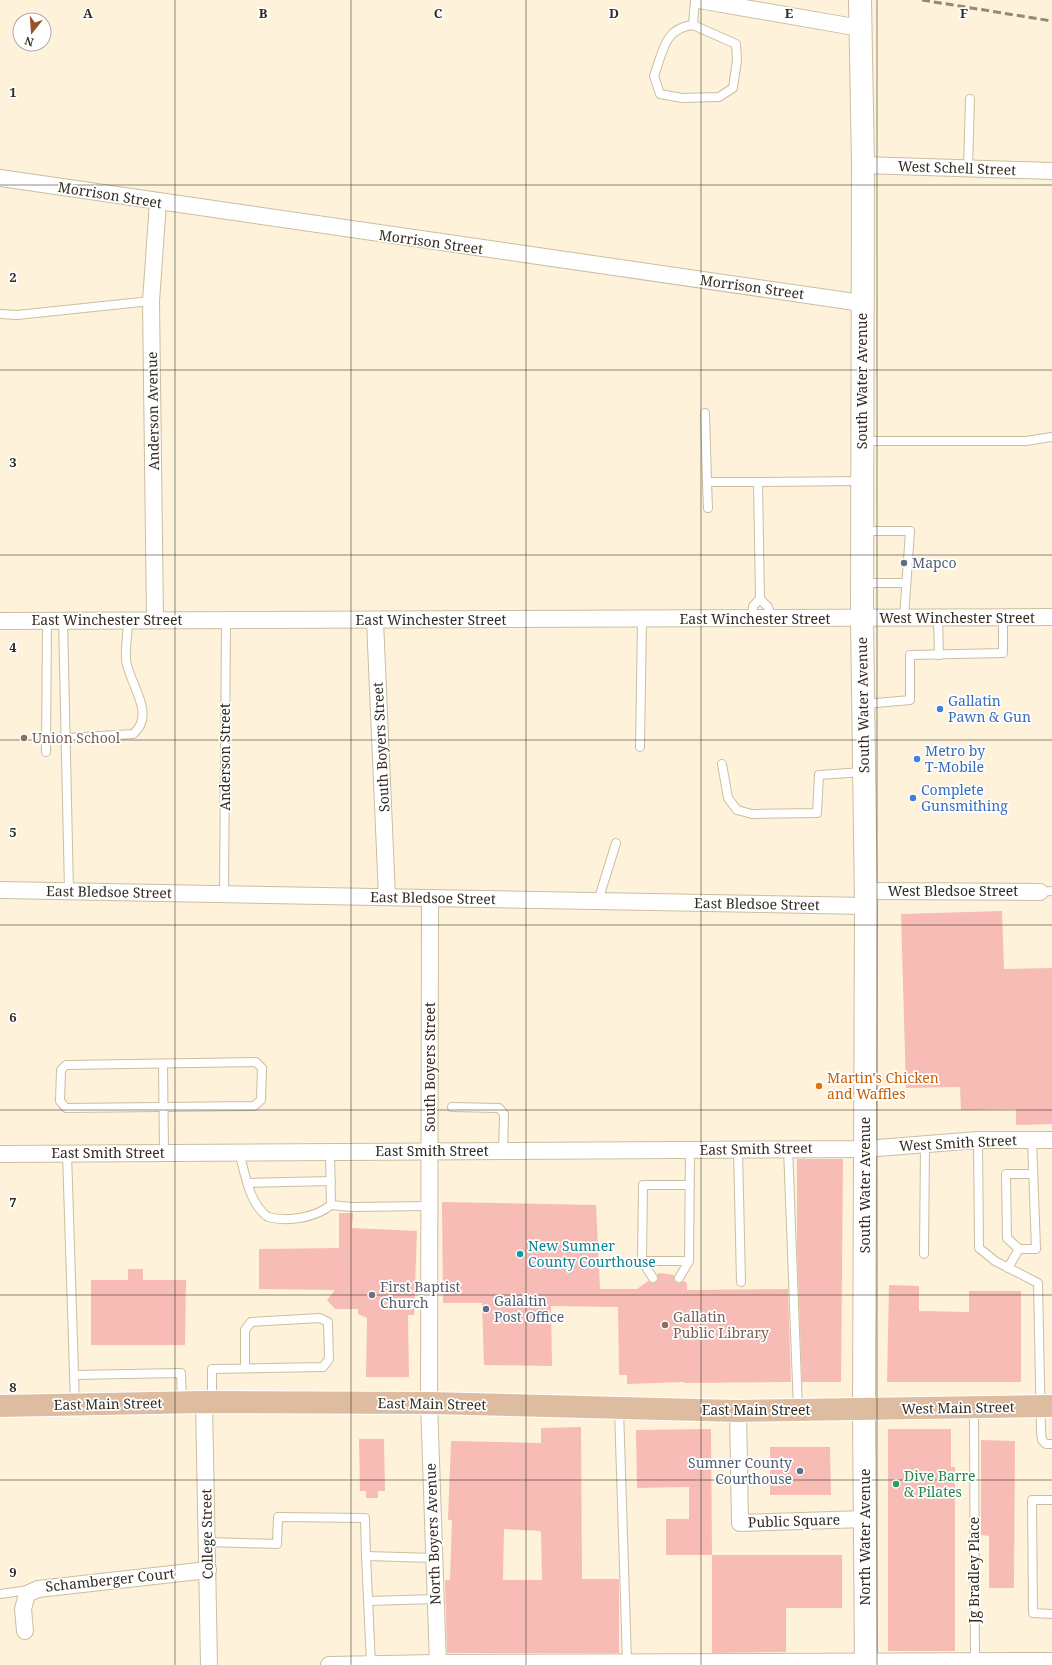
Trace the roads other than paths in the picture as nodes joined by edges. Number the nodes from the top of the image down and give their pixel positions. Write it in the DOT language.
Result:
graph roads {
  1 [pos="695,0"];
  2 [pos="698,0"];
  3 [pos="860,0"];
  4 [pos="693,24"];
  5 [pos="860,28"];
  6 [pos="970,99"];
  7 [pos="863,165"];
  8 [pos="968,168"];
  9 [pos="1052,171"];
  10 [pos="0,178"];
  11 [pos="158,202"];
  12 [pos="151,301"];
  13 [pos="862,303"];
  14 [pos="0,314"];
  15 [pos="705,414"];
  16 [pos="1052,436"];
  17 [pos="862,441"];
  18 [pos="862,481"];
  19 [pos="707,482"];
  20 [pos="758,482"];
  21 [pos="708,508"];
  22 [pos="862,531"];
  23 [pos="863,583"];
  24 [pos="906,583"];
  25 [pos="760,599"];
  26 [pos="1052,617"];
  27 [pos="862,618"];
  28 [pos="904,618"];
  29 [pos="938,618"];
  30 [pos="1003,618"];
  31 [pos="752,619"];
  32 [pos="772,619"];
  33 [pos="47,620"];
  34 [pos="64,620"];
  35 [pos="128,620"];
  36 [pos="155,620"];
  37 [pos="226,620"];
  38 [pos="642,620"];
  39 [pos="0,621"];
  40 [pos="375,621"];
  41 [pos="938,654"];
  42 [pos="863,704"];
  43 [pos="66,738"];
  44 [pos="640,747"];
  45 [pos="46,752"];
  46 [pos="722,764"];
  47 [pos="864,772"];
  48 [pos="616,843"];
  49 [pos="0,890"];
  50 [pos="69,891"];
  51 [pos="1046,892"];
  52 [pos="224,894"];
  53 [pos="387,897"];
  54 [pos="430,898"];
  55 [pos="866,898"];
  56 [pos="598,901"];
  57 [pos="163,1064"];
  58 [pos="164,1107"];
  59 [pos="452,1107"];
  60 [pos="978,1140"];
  61 [pos="1032,1140"];
  62 [pos="1052,1140"];
  63 [pos="925,1144"];
  64 [pos="788,1148"];
  65 [pos="865,1148"];
  66 [pos="738,1149"];
  67 [pos="503,1150"];
  68 [pos="690,1150"];
  69 [pos="430,1151"];
  70 [pos="239,1152"];
  71 [pos="330,1152"];
  72 [pos="164,1153"];
  73 [pos="0,1154"];
  74 [pos="67,1154"];
  75 [pos="1033,1174"];
  76 [pos="331,1181"];
  77 [pos="248,1183"];
  78 [pos="690,1185"];
  79 [pos="331,1205"];
  80 [pos="430,1206"];
  81 [pos="1019,1248"];
  82 [pos="924,1254"];
  83 [pos="642,1261"];
  84 [pos="689,1261"];
  85 [pos="1008,1268"];
  86 [pos="653,1278"];
  87 [pos="679,1278"];
  88 [pos="741,1282"];
  89 [pos="245,1368"];
  90 [pos="74,1375"];
  91 [pos="182,1403"];
  92 [pos="208,1403"];
  93 [pos="429,1403"];
  94 [pos="75,1405"];
  95 [pos="0,1406"];
  96 [pos="1047,1406"];
  97 [pos="619,1408"];
  98 [pos="974,1408"];
  99 [pos="798,1410"];
  100 [pos="864,1410"];
  101 [pos="738,1411"];
  102 [pos="1052,1444"];
  103 [pos="1052,1500"];
  104 [pos="865,1519"];
  105 [pos="208,1542"];
  106 [pos="366,1556"];
  107 [pos="434,1558"];
  108 [pos="208,1570"];
  109 [pos="38,1589"];
  110 [pos="0,1594"];
  111 [pos="436,1599"];
  112 [pos="368,1601"];
  113 [pos="1052,1614"];
  114 [pos="25,1631"];
  115 [pos="975,1661"];
  116 [pos="1052,1661"];
  117 [pos="627,1662"];
  118 [pos="866,1663"];
  119 [pos="371,1664"];
  120 [pos="438,1664"];
  121 [pos="505,1664"];
  122 [pos="583,1664"];
  123 [pos="654,1664"];
  124 [pos="726,1664"];
  125 [pos="751,1664"];
  126 [pos="209,1665"];
  127 [pos="329,1665"];
  128 [pos="332,1665"];
  1 -- 4 [label="lane"];
  2 -- 5 [label="street"];
  3 -- 5 [label="main road, South Water Avenue"];
  4 -- 4 [label="lane"];
  5 -- 7 [label="main road, South Water Avenue"];
  6 -- 8 [label="lane"];
  7 -- 8 [label="street, West Schell Street"];
  7 -- 13 [label="main road, South Water Avenue"];
  8 -- 9 [label="street, West Schell Street"];
  10 -- 11 [label="street, Morrison Street"];
  11 -- 12 [label="street, Anderson Avenue"];
  11 -- 13 [label="street, Morrison Street"];
  12 -- 14 [label="lane"];
  12 -- 36 [label="street, Anderson Avenue"];
  13 -- 17 [label="main road, South Water Avenue"];
  15 -- 19 [label="lane"];
  16 -- 17 [label="lane"];
  17 -- 18 [label="main road, South Water Avenue"];
  18 -- 20 [label="lane"];
  18 -- 22 [label="main road, South Water Avenue"];
  19 -- 20 [label="lane"];
  19 -- 21 [label="lane"];
  20 -- 25 [label="lane"];
  22 -- 23 [label="main road, South Water Avenue"];
  22 -- 24 [label="lane"];
  23 -- 24 [label="lane"];
  23 -- 27 [label="main road, South Water Avenue"];
  24 -- 28 [label="lane"];
  25 -- 31 [label="lane"];
  25 -- 32 [label="lane"];
  26 -- 30 [label="street, West Winchester Street"];
  27 -- 28 [label="street, West Winchester Street"];
  27 -- 32 [label="street, East Winchester Street"];
  27 -- 42 [label="main road, South Water Avenue"];
  28 -- 29 [label="street, West Winchester Street"];
  29 -- 30 [label="street, West Winchester Street"];
  29 -- 41 [label="lane"];
  30 -- 41 [label="lane"];
  31 -- 32 [label="street, East Winchester Street"];
  31 -- 38 [label="street, East Winchester Street"];
  33 -- 34 [label="street, East Winchester Street"];
  33 -- 39 [label="street, East Winchester Street"];
  33 -- 45 [label="lane"];
  34 -- 35 [label="street, East Winchester Street"];
  34 -- 43 [label="lane"];
  35 -- 36 [label="street, East Winchester Street"];
  35 -- 43 [label="lane"];
  36 -- 37 [label="street, East Winchester Street"];
  37 -- 40 [label="street, East Winchester Street"];
  37 -- 52 [label="lane, Anderson Street"];
  38 -- 40 [label="street, East Winchester Street"];
  38 -- 44 [label="lane"];
  40 -- 53 [label="street, South Boyers Street"];
  41 -- 42 [label="lane"];
  42 -- 47 [label="main road, South Water Avenue"];
  43 -- 50 [label="lane"];
  46 -- 47 [label="lane"];
  47 -- 55 [label="main road, South Water Avenue"];
  48 -- 56 [label="lane"];
  49 -- 50 [label="street, East Bledsoe Street"];
  50 -- 52 [label="street, East Bledsoe Street"];
  51 -- 55 [label="street, West Bledsoe Street"];
  52 -- 53 [label="street, East Bledsoe Street"];
  53 -- 54 [label="street, East Bledsoe Street"];
  54 -- 56 [label="street, East Bledsoe Street"];
  54 -- 69 [label="street, South Boyers Street"];
  55 -- 56 [label="street, East Bledsoe Street"];
  55 -- 65 [label="main road, South Water Avenue"];
  57 -- 58 [label="lane"];
  57 -- 58 [label="lane"];
  57 -- 58 [label="lane"];
  58 -- 72 [label="lane"];
  59 -- 67 [label="lane"];
  60 -- 61 [label="street, West Smith Street"];
  60 -- 63 [label="street, West Smith Street"];
  60 -- 85 [label="lane"];
  61 -- 62 [label="street, West Smith Street"];
  61 -- 75 [label="lane"];
  63 -- 65 [label="street, West Smith Street"];
  63 -- 82 [label="lane"];
  64 -- 65 [label="street, East Smith Street"];
  64 -- 66 [label="street, East Smith Street"];
  64 -- 99 [label="lane"];
  65 -- 100 [label="main road, South Water Avenue"];
  66 -- 68 [label="street, East Smith Street"];
  66 -- 88 [label="lane"];
  67 -- 68 [label="street, East Smith Street"];
  67 -- 69 [label="street, East Smith Street"];
  68 -- 78 [label="lane"];
  69 -- 71 [label="street, East Smith Street"];
  69 -- 80 [label="street, South Boyers Street"];
  70 -- 71 [label="street, East Smith Street"];
  70 -- 72 [label="street, East Smith Street"];
  70 -- 77 [label="lane"];
  71 -- 76 [label="lane"];
  72 -- 74 [label="street, East Smith Street"];
  73 -- 74 [label="street, East Smith Street"];
  74 -- 90 [label="lane"];
  75 -- 81 [label="lane"];
  75 -- 81 [label="lane"];
  76 -- 77 [label="lane"];
  76 -- 79 [label="lane"];
  77 -- 79 [label="lane"];
  78 -- 83 [label="lane"];
  78 -- 84 [label="lane"];
  79 -- 80 [label="lane"];
  80 -- 93 [label="street, South Boyers Street"];
  81 -- 85 [label="lane"];
  83 -- 84 [label="lane"];
  83 -- 86 [label="lane"];
  84 -- 87 [label="lane"];
  85 -- 96 [label="lane"];
  89 -- 89 [label="lane"];
  89 -- 92 [label="lane"];
  90 -- 91 [label="lane"];
  90 -- 94 [label="lane"];
  91 -- 92 [label="main road, East Main Street"];
  91 -- 94 [label="main road, East Main Street"];
  92 -- 93 [label="main road, East Main Street"];
  92 -- 105 [label="street, College Street"];
  93 -- 97 [label="main road, East Main Street"];
  93 -- 107 [label="street, North Boyers Avenue"];
  94 -- 95 [label="main road, East Main Street"];
  96 -- 98 [label="main road, West Main Street"];
  96 -- 102 [label="lane"];
  97 -- 101 [label="main road, East Main Street"];
  97 -- 117 [label="lane"];
  98 -- 100 [label="main road, West Main Street"];
  98 -- 115 [label="lane, Jg Bradley Place"];
  99 -- 100 [label="main road, East Main Street"];
  99 -- 101 [label="main road, East Main Street"];
  100 -- 104 [label="main road, North Water Avenue"];
  101 -- 104 [label="street, Public Square"];
  103 -- 113 [label="lane"];
  104 -- 118 [label="main road, North Water Avenue"];
  105 -- 106 [label="lane"];
  105 -- 108 [label="street, College Street"];
  106 -- 107 [label="lane"];
  106 -- 112 [label="lane"];
  107 -- 111 [label="street, North Boyers Avenue"];
  108 -- 109 [label="street, Schamberger Court"];
  108 -- 126 [label="street, College Street"];
  109 -- 110 [label="lane"];
  109 -- 114 [label="street, Schamberger Court"];
  111 -- 112 [label="lane"];
  111 -- 120 [label="street, North Boyers Avenue"];
  112 -- 119 [label="lane"];
  115 -- 116 [label="street"];
  115 -- 118 [label="street"];
  117 -- 122 [label="street"];
  117 -- 123 [label="street"];
  118 -- 125 [label="street"];
  119 -- 120 [label="street"];
  119 -- 128 [label="street"];
  120 -- 121 [label="street"];
  121 -- 122 [label="street"];
  123 -- 124 [label="street"];
  124 -- 125 [label="street"];
  127 -- 128 [label="street"];
}
